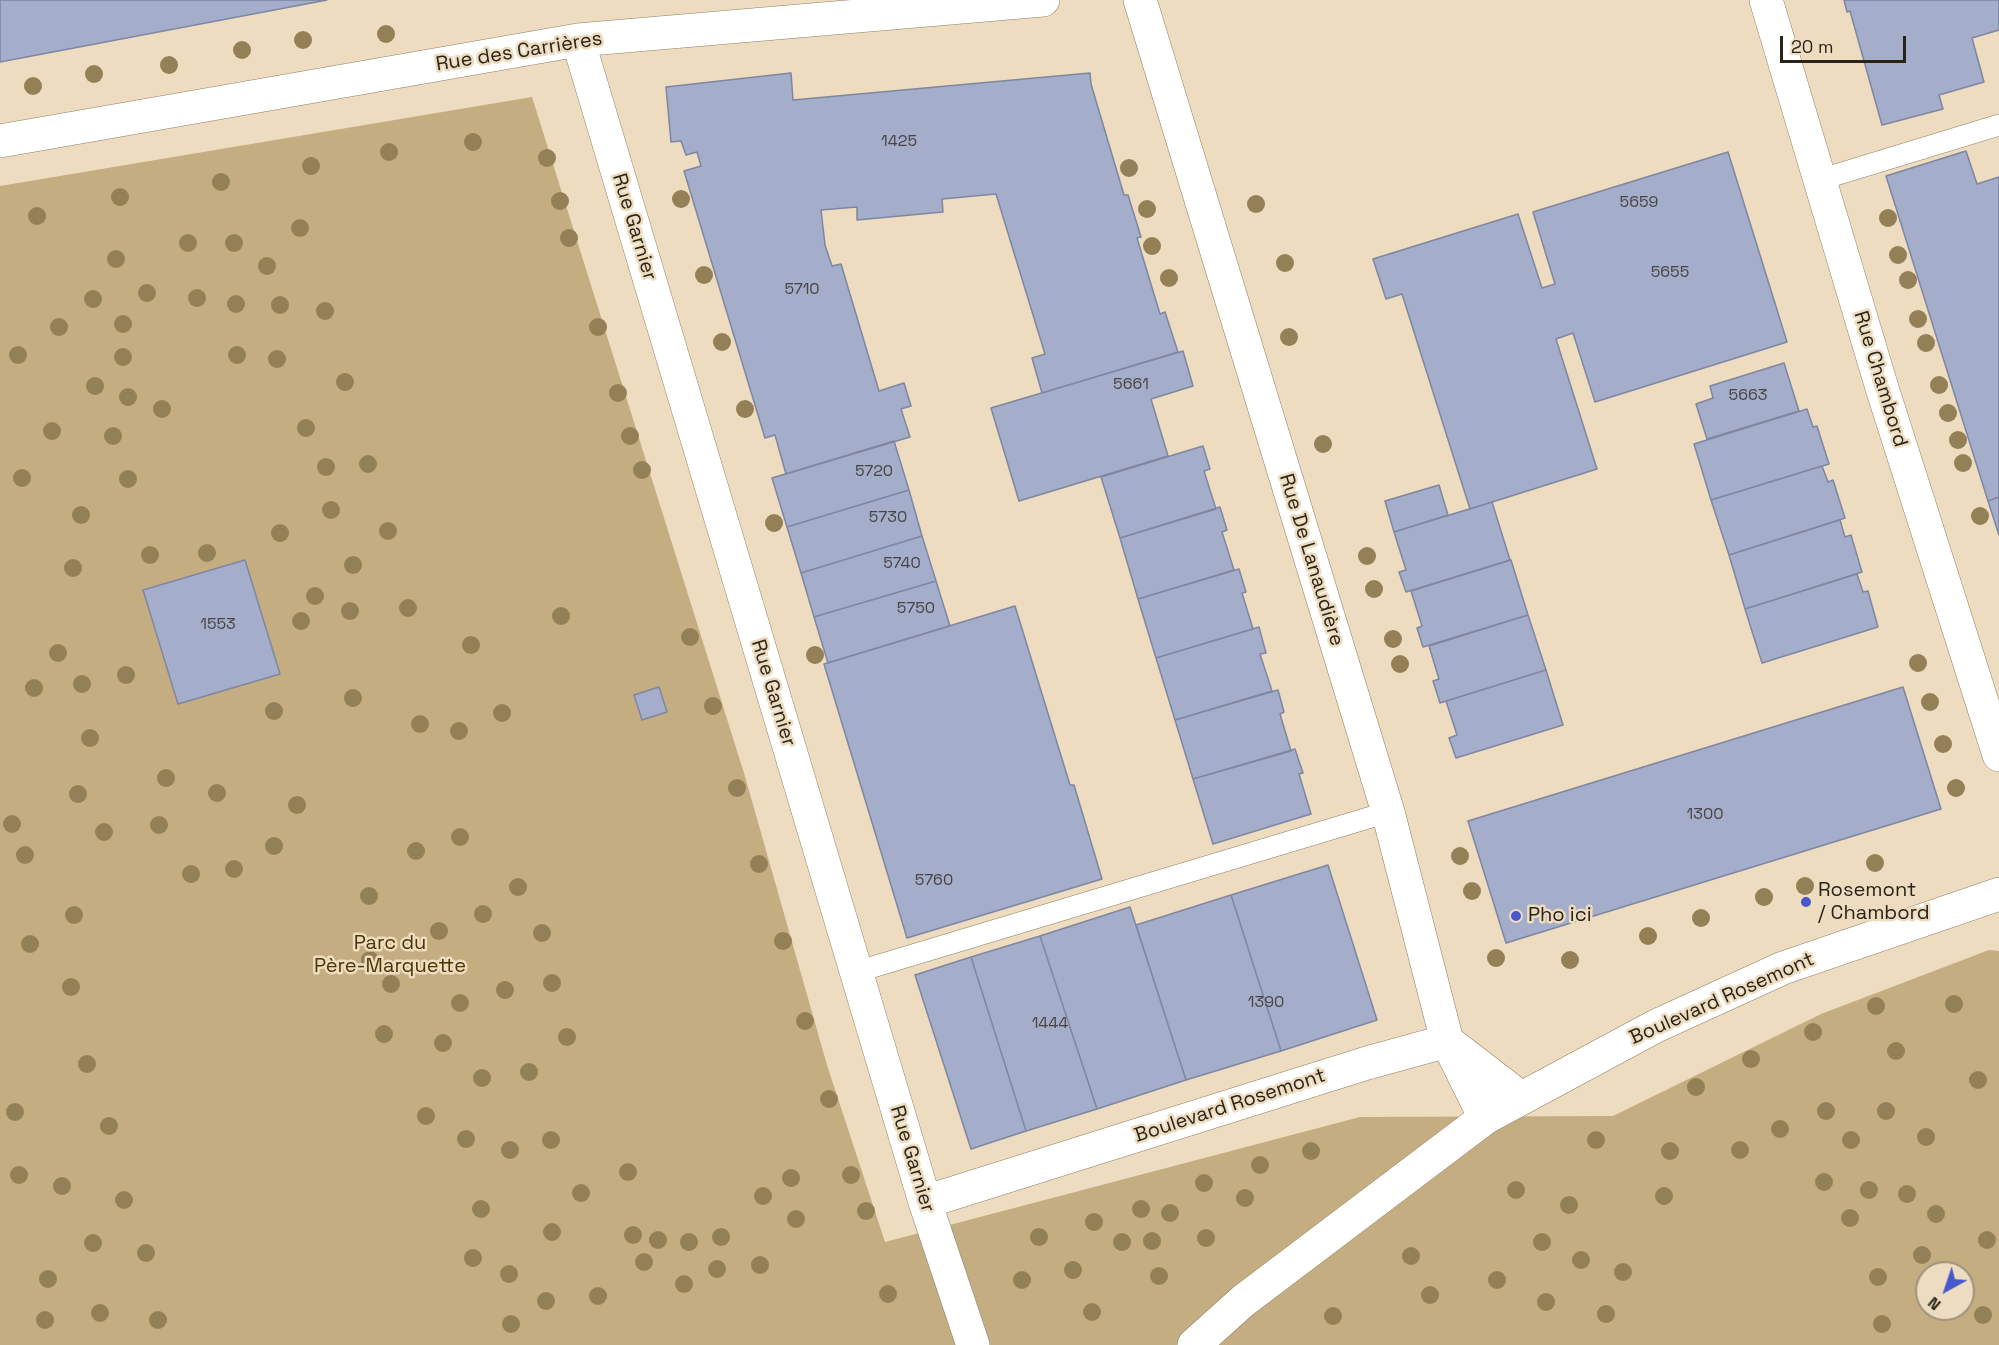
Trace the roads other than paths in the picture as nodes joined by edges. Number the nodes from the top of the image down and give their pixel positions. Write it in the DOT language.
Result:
graph roads {
  1 [pos="1043,0"];
  2 [pos="1140,0"];
  3 [pos="1766,0"];
  4 [pos="578,40"];
  5 [pos="1999,125"];
  6 [pos="0,141"];
  7 [pos="1819,180"];
  8 [pos="1999,755"];
  9 [pos="1388,812"];
  10 [pos="1999,894"];
  11 [pos="856,972"];
  12 [pos="1447,1041"];
  13 [pos="1521,1098"];
  14 [pos="1485,1118"];
  15 [pos="925,1202"];
  16 [pos="973,1345"];
  17 [pos="1194,1345"];
  1 -- 4 [label="street, Rue des Carrières"];
  2 -- 9 [label="street, Rue De Lanaudière"];
  3 -- 7 [label="street, Rue Chambord"];
  4 -- 6 [label="street, Rue des Carrières"];
  4 -- 11 [label="street, Rue Garnier"];
  5 -- 7 [label="lane"];
  7 -- 8 [label="street, Rue Chambord"];
  9 -- 11 [label="lane"];
  9 -- 12 [label="street, Rue De Lanaudière"];
  10 -- 13 [label="street, Boulevard Rosemont"];
  11 -- 15 [label="street, Rue Garnier"];
  12 -- 13 [label="street"];
  12 -- 14 [label="street, Rue De Lanaudière"];
  12 -- 15 [label="street, Boulevard Rosemont"];
  13 -- 14 [label="street, Boulevard Rosemont"];
  14 -- 17 [label="street, Boulevard Rosemont"];
  15 -- 16 [label="street, Rue Garnier"];
}
